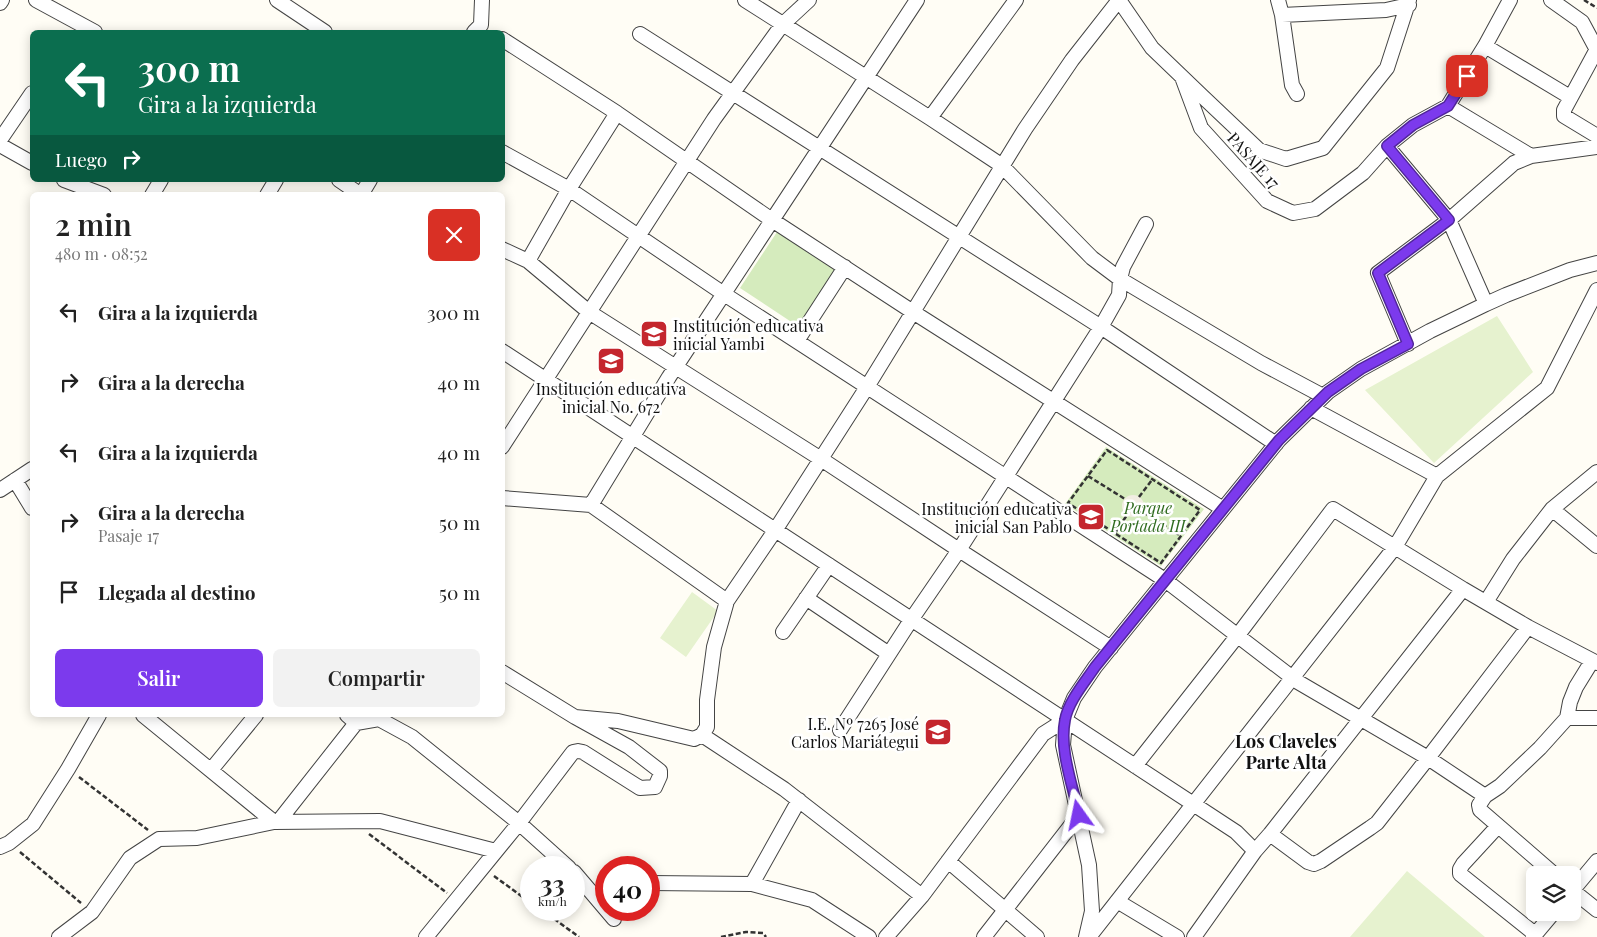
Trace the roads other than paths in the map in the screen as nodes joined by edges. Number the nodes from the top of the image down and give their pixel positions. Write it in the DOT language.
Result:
graph roads {
  1 [pos="36,0"];
  2 [pos="277,0"];
  3 [pos="482,0"];
  4 [pos="745,0"];
  5 [pos="809,0"];
  6 [pos="917,0"];
  7 [pos="1016,0"];
  8 [pos="1119,0"];
  9 [pos="1278,0"];
  10 [pos="1510,0"];
  11 [pos="1551,0"];
  12 [pos="1409,3"];
  13 [pos="1282,14"];
  14 [pos="783,24"];
  15 [pos="77,28"];
  16 [pos="478,29"];
  17 [pos="322,30"];
  18 [pos="640,34"];
  19 [pos="505,41"];
  20 [pos="1485,46"];
  21 [pos="1597,50"];
  22 [pos="866,77"];
  23 [pos="1182,77"];
  24 [pos="732,93"];
  25 [pos="1297,94"];
  26 [pos="30,96"];
  27 [pos="1570,98"];
  28 [pos="1448,106"];
  29 [pos="617,113"];
  30 [pos="930,118"];
  31 [pos="1597,136"];
  32 [pos="0,140"];
  33 [pos="0,145"];
  34 [pos="1387,146"];
  35 [pos="1597,147"];
  36 [pos="819,148"];
  37 [pos="505,154"];
  38 [pos="1532,156"];
  39 [pos="30,162"];
  40 [pos="687,162"];
  41 [pos="1002,166"];
  42 [pos="70,182"];
  43 [pos="342,182"];
  44 [pos="569,189"];
  45 [pos="96,192"];
  46 [pos="357,192"];
  47 [pos="772,220"];
  48 [pos="1449,220"];
  49 [pos="1146,224"];
  50 [pos="638,236"];
  51 [pos="959,236"];
  52 [pos="505,250"];
  53 [pos="528,262"];
  54 [pos="1597,263"];
  55 [pos="845,267"];
  56 [pos="1120,279"];
  57 [pos="1597,290"];
  58 [pos="724,294"];
  59 [pos="1486,304"];
  60 [pos="589,312"];
  61 [pos="913,312"];
  62 [pos="1101,327"];
  63 [pos="797,341"];
  64 [pos="1408,344"];
  65 [pos="505,353"];
  66 [pos="676,367"];
  67 [pos="546,380"];
  68 [pos="867,387"];
  69 [pos="1323,396"];
  70 [pos="1053,402"];
  71 [pos="1311,408"];
  72 [pos="633,436"];
  73 [pos="505,442"];
  74 [pos="1276,444"];
  75 [pos="821,459"];
  76 [pos="30,470"];
  77 [pos="1597,472"];
  78 [pos="1437,476"];
  79 [pos="1006,477"];
  80 [pos="16,480"];
  81 [pos="0,490"];
  82 [pos="505,498"];
  83 [pos="30,504"];
  84 [pos="591,505"];
  85 [pos="1552,508"];
  86 [pos="1223,510"];
  87 [pos="776,529"];
  88 [pos="1597,546"];
  89 [pos="1396,547"];
  90 [pos="959,550"];
  91 [pos="829,565"];
  92 [pos="1166,580"];
  93 [pos="1463,589"];
  94 [pos="806,598"];
  95 [pos="727,601"];
  96 [pos="1486,602"];
  97 [pos="911,620"];
  98 [pos="1528,627"];
  99 [pos="783,632"];
  100 [pos="1238,635"];
  101 [pos="1111,648"];
  102 [pos="889,654"];
  103 [pos="1594,662"];
  104 [pos="505,674"];
  105 [pos="1293,678"];
  106 [pos="98,717"];
  107 [pos="145,717"];
  108 [pos="254,717"];
  109 [pos="575,718"];
  110 [pos="1360,718"];
  111 [pos="1567,718"];
  112 [pos="1597,718"];
  113 [pos="352,719"];
  114 [pos="1065,720"];
  115 [pos="840,730"];
  116 [pos="702,735"];
  117 [pos="1428,758"];
  118 [pos="1135,766"];
  119 [pos="211,770"];
  120 [pos="1485,796"];
  121 [pos="799,800"];
  122 [pos="1194,804"];
  123 [pos="1079,815"];
  124 [pos="276,822"];
  125 [pos="519,823"];
  126 [pos="1498,826"];
  127 [pos="1270,834"];
  128 [pos="5,845"];
  129 [pos="496,851"];
  130 [pos="1255,851"];
  131 [pos="556,856"];
  132 [pos="948,861"];
  133 [pos="1597,861"];
  134 [pos="1545,866"];
  135 [pos="1581,881"];
  136 [pos="660,882"];
  137 [pos="752,884"];
  138 [pos="585,885"];
  139 [pos="922,896"];
  140 [pos="595,897"];
  141 [pos="1581,897"];
  142 [pos="1117,901"];
  143 [pos="1005,910"];
  144 [pos="1597,910"];
  145 [pos="1546,921"];
  146 [pos="1534,936"];
  147 [pos="59,937"];
  148 [pos="426,937"];
  149 [pos="869,937"];
  150 [pos="886,937"];
  151 [pos="984,937"];
  152 [pos="1037,937"];
  153 [pos="1088,937"];
  154 [pos="1177,937"];
  155 [pos="1194,937"];
  1 -- 15 [label="street"];
  2 -- 17 [label="street"];
  3 -- 16 [label="street"];
  4 -- 14 [label="street"];
  5 -- 14 [label="street"];
  6 -- 22 [label="street"];
  7 -- 30 [label="street"];
  8 -- 23 [label="street"];
  8 -- 41 [label="street"];
  9 -- 13 [label="street"];
  10 -- 20 [label="street, PASAJE 17"];
  11 -- 21 [label="street"];
  12 -- 13 [label="street"];
  12 -- 23 [label="street"];
  13 -- 25 [label="street"];
  14 -- 22 [label="street"];
  14 -- 24 [label="street"];
  18 -- 24 [label="street"];
  19 -- 29 [label="street"];
  20 -- 27 [label="street"];
  20 -- 28 [label="street, PASAJE 17"];
  21 -- 27 [label="street"];
  22 -- 30 [label="street"];
  22 -- 36 [label="street"];
  23 -- 34 [label="street, PASAJE 17"];
  24 -- 36 [label="street"];
  24 -- 40 [label="street"];
  26 -- 32 [label="street"];
  27 -- 31 [label="street"];
  28 -- 34 [label="street, PASAJE 17"];
  28 -- 38 [label="street"];
  29 -- 40 [label="street"];
  29 -- 44 [label="street"];
  30 -- 41 [label="street"];
  33 -- 39 [label="street"];
  34 -- 48 [label="street"];
  35 -- 38 [label="street"];
  36 -- 47 [label="street"];
  36 -- 51 [label="street"];
  37 -- 44 [label="street"];
  38 -- 48 [label="street"];
  40 -- 47 [label="street"];
  40 -- 50 [label="street"];
  41 -- 51 [label="street"];
  41 -- 56 [label="street"];
  42 -- 45 [label="street"];
  43 -- 46 [label="street"];
  44 -- 50 [label="street"];
  44 -- 53 [label="street"];
  47 -- 55 [label="street"];
  47 -- 58 [label="street"];
  48 -- 59 [label="street"];
  48 -- 64 [label="street"];
  49 -- 56 [label="street"];
  50 -- 58 [label="street"];
  50 -- 60 [label="street"];
  51 -- 61 [label="street"];
  51 -- 62 [label="street"];
  52 -- 53 [label="street"];
  53 -- 60 [label="street"];
  54 -- 59 [label="street"];
  55 -- 61 [label="street"];
  55 -- 63 [label="street"];
  56 -- 62 [label="street"];
  56 -- 69 [label="street"];
  57 -- 78 [label="street"];
  58 -- 63 [label="street"];
  58 -- 66 [label="street"];
  59 -- 64 [label="street"];
  60 -- 66 [label="street"];
  60 -- 67 [label="street"];
  61 -- 68 [label="street"];
  61 -- 70 [label="street"];
  62 -- 70 [label="street"];
  62 -- 74 [label="street"];
  63 -- 68 [label="street"];
  64 -- 69 [label="street"];
  65 -- 67 [label="street"];
  66 -- 72 [label="street"];
  66 -- 75 [label="street"];
  67 -- 72 [label="street"];
  67 -- 73 [label="street"];
  68 -- 75 [label="street"];
  68 -- 79 [label="street"];
  69 -- 71 [label="street"];
  70 -- 79 [label="street"];
  70 -- 86 [label="street"];
  71 -- 74 [label="street"];
  71 -- 78 [label="street"];
  72 -- 84 [label="street"];
  72 -- 87 [label="street"];
  74 -- 86 [label="street"];
  75 -- 87 [label="street"];
  75 -- 90 [label="street"];
  76 -- 80 [label="street"];
  77 -- 85 [label="street"];
  78 -- 89 [label="street"];
  79 -- 90 [label="street"];
  79 -- 92 [label="street"];
  80 -- 81 [label="street"];
  80 -- 83 [label="street"];
  82 -- 84 [label="street"];
  84 -- 95 [label="street"];
  85 -- 88 [label="street"];
  85 -- 96 [label="street"];
  86 -- 92 [label="street"];
  87 -- 91 [label="street"];
  87 -- 95 [label="street"];
  89 -- 93 [label="street"];
  89 -- 100 [label="street"];
  89 -- 105 [label="street"];
  90 -- 97 [label="street"];
  90 -- 101 [label="street"];
  91 -- 94 [label="street"];
  91 -- 97 [label="street"];
  92 -- 100 [label="street"];
  92 -- 101 [label="street"];
  93 -- 96 [label="street"];
  93 -- 110 [label="street"];
  94 -- 99 [label="street"];
  94 -- 102 [label="street"];
  95 -- 116 [label="street"];
  96 -- 98 [label="street"];
  97 -- 102 [label="street"];
  97 -- 114 [label="street"];
  98 -- 103 [label="street"];
  98 -- 117 [label="street"];
  100 -- 105 [label="street"];
  100 -- 118 [label="street"];
  101 -- 114 [label="street"];
  102 -- 115 [label="street"];
  103 -- 111 [label="street"];
  104 -- 109 [label="street"];
  105 -- 110 [label="street"];
  105 -- 122 [label="street"];
  106 -- 128 [label="street"];
  107 -- 119 [label="street"];
  108 -- 119 [label="street"];
  109 -- 116 [label="street"];
  109 -- 125 [label="street"];
  110 -- 117 [label="street"];
  110 -- 127 [label="street"];
  111 -- 112 [label="street"];
  111 -- 120 [label="street"];
  113 -- 124 [label="street"];
  113 -- 125 [label="street"];
  114 -- 118 [label="street"];
  114 -- 123 [label="street"];
  114 -- 132 [label="street"];
  116 -- 121 [label="street"];
  117 -- 120 [label="street"];
  117 -- 127 [label="street"];
  118 -- 122 [label="street"];
  119 -- 124 [label="street"];
  120 -- 126 [label="street"];
  121 -- 137 [label="street"];
  121 -- 139 [label="street"];
  122 -- 130 [label="street"];
  122 -- 142 [label="street"];
  123 -- 143 [label="street"];
  123 -- 153 [label="street"];
  124 -- 129 [label="street"];
  124 -- 147 [label="street"];
  125 -- 129 [label="street"];
  125 -- 131 [label="street"];
  126 -- 134 [label="street"];
  126 -- 146 [label="street"];
  127 -- 130 [label="street"];
  129 -- 148 [label="street"];
  130 -- 155 [label="street"];
  132 -- 139 [label="street"];
  132 -- 143 [label="street"];
  133 -- 135 [label="street"];
  136 -- 137 [label="street"];
  137 -- 149 [label="street"];
  138 -- 140 [label="street"];
  139 -- 150 [label="street"];
  141 -- 144 [label="street"];
  142 -- 153 [label="street"];
  142 -- 154 [label="street"];
  143 -- 151 [label="street"];
  143 -- 152 [label="street"];
  145 -- 146 [label="street"];
}
